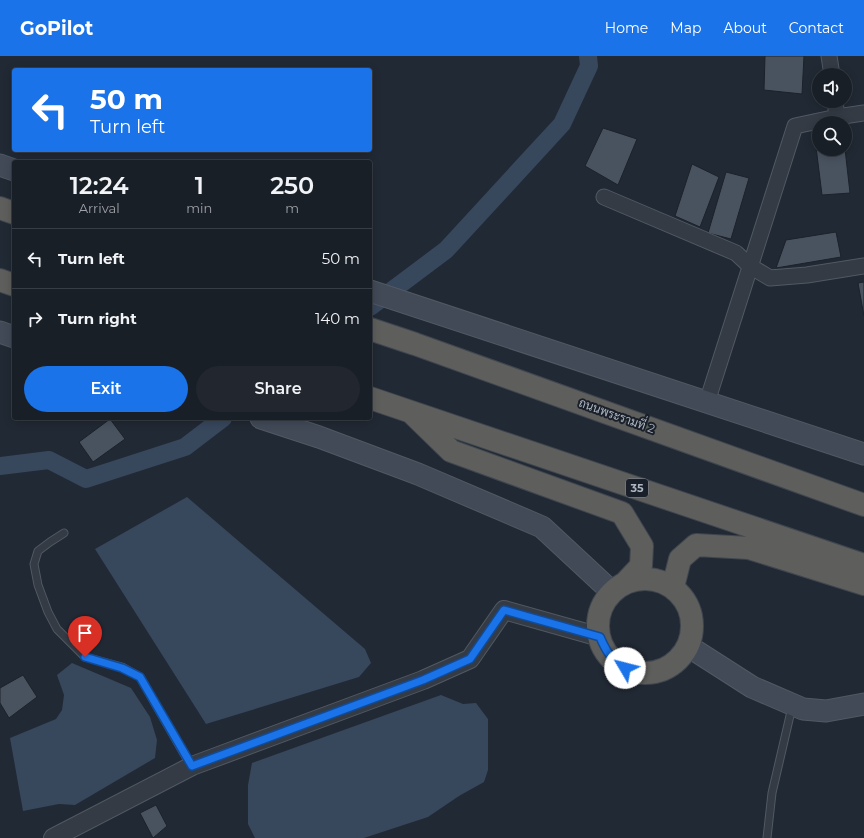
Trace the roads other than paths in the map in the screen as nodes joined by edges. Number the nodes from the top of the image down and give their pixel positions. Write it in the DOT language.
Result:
graph roads {
  1 [pos="829,56"];
  2 [pos="831,68"];
  3 [pos="864,113"];
  4 [pos="844,116"];
  5 [pos="812,122"];
  6 [pos="0,165"];
  7 [pos="12,169"];
  8 [pos="604,197"];
  9 [pos="0,208"];
  10 [pos="12,212"];
  11 [pos="750,266"];
  12 [pos="864,266"];
  13 [pos="0,280"];
  14 [pos="12,284"];
  15 [pos="372,292"];
  16 [pos="372,331"];
  17 [pos="0,332"];
  18 [pos="12,336"];
  19 [pos="372,399"];
  20 [pos="707,402"];
  21 [pos="409,410"];
  22 [pos="269,421"];
  23 [pos="864,454"];
  24 [pos="864,505"];
  25 [pos="64,533"];
  26 [pos="864,565"];
  27 [pos="864,584"];
  28 [pos="619,587"];
  29 [pos="673,587"];
  30 [pos="600,637"];
  31 [pos="688,646"];
  32 [pos="793,704"];
  33 [pos="864,704"];
  34 [pos="192,766"];
  35 [pos="53,838"];
  36 [pos="767,838"];
  1 -- 2 [label="street"];
  3 -- 4 [label="street"];
  5 -- 11 [label="street"];
  6 -- 7 [label="main road"];
  8 -- 11 [label="street"];
  9 -- 10 [label="highway"];
  11 -- 12 [label="street"];
  11 -- 20 [label="street"];
  13 -- 14 [label="highway"];
  15 -- 20 [label="main road"];
  16 -- 24 [label="highway, ถนนพระรามที่ 2"];
  17 -- 18 [label="main road"];
  19 -- 21 [label="highway, 35"];
  20 -- 23 [label="main road"];
  21 -- 26 [label="highway, 35"];
  21 -- 28 [label="highway"];
  22 -- 28 [label="main road"];
  25 -- 34 [label="lane"];
  27 -- 29 [label="highway"];
  28 -- 29 [label="highway"];
  28 -- 30 [label="highway"];
  29 -- 31 [label="highway"];
  30 -- 31 [label="highway"];
  30 -- 34 [label="street"];
  31 -- 32 [label="main road"];
  32 -- 33 [label="main road"];
  32 -- 36 [label="lane"];
  34 -- 35 [label="street"];
}
